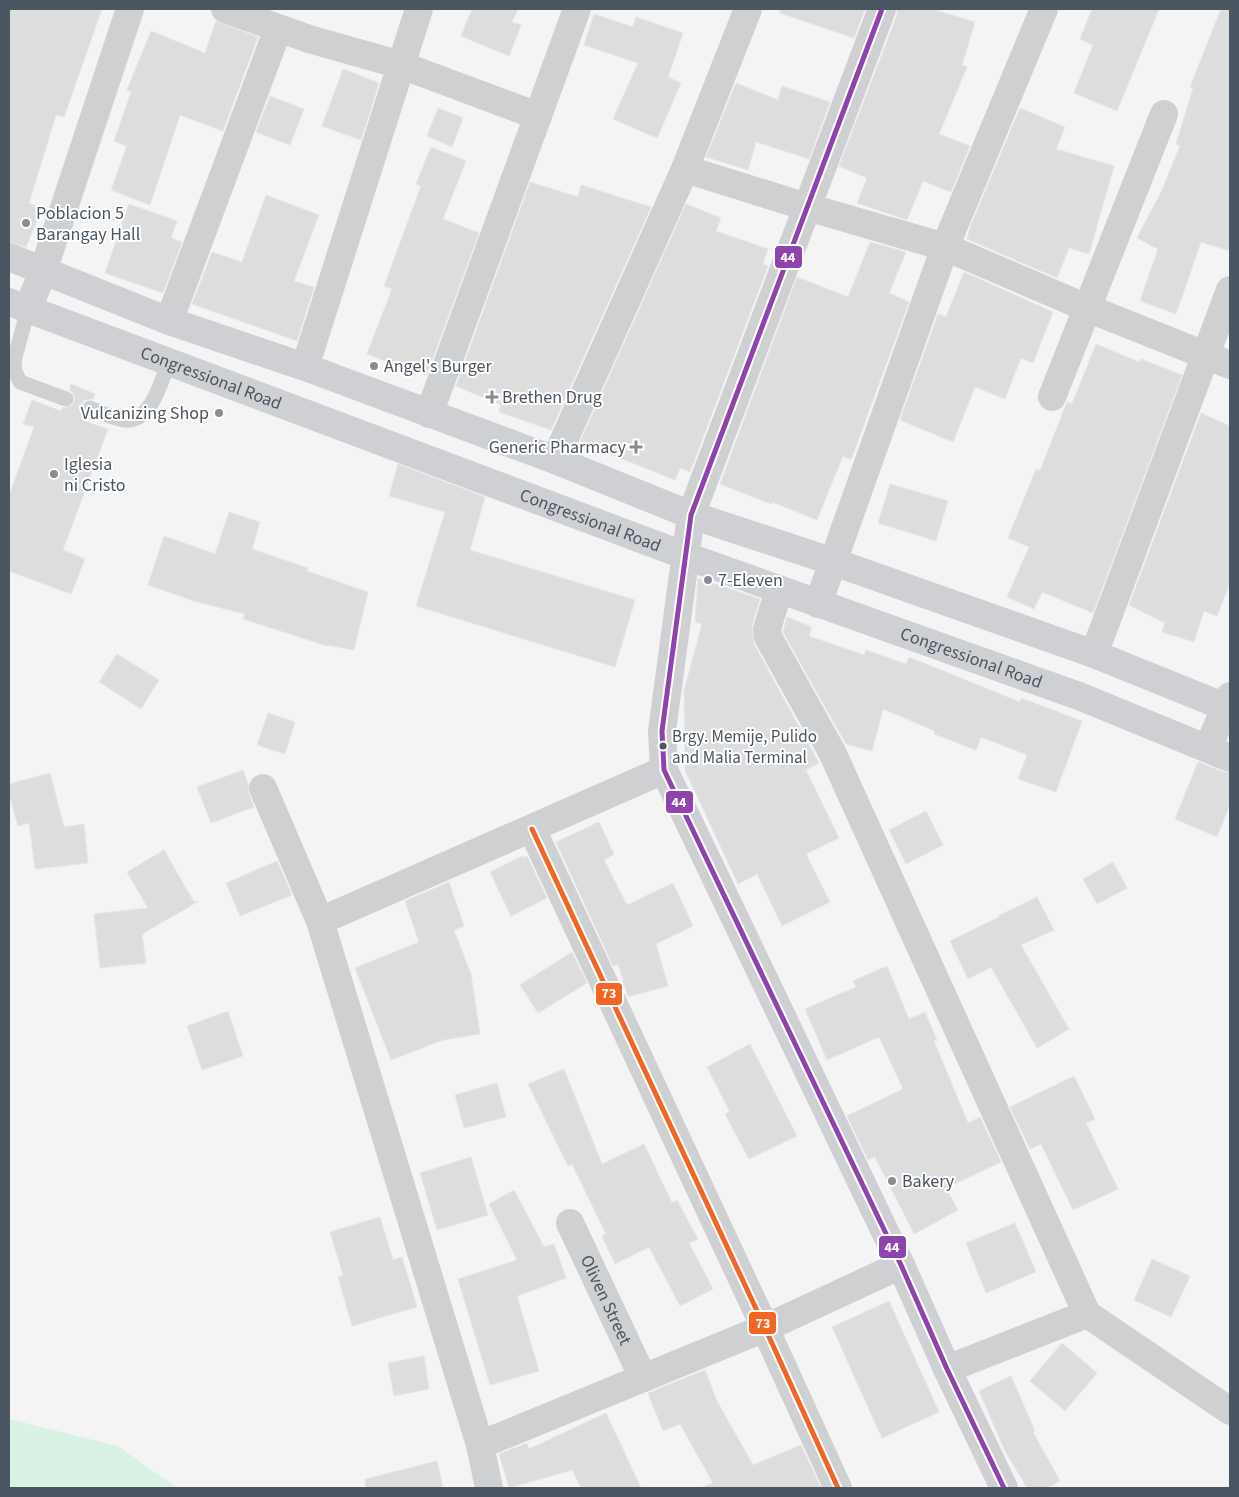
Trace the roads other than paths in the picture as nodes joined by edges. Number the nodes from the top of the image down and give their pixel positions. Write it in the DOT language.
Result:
graph roads {
  1 [pos="130,9"];
  2 [pos="225,9"];
  3 [pos="419,9"];
  4 [pos="577,9"];
  5 [pos="748,9"];
  6 [pos="882,9"];
  7 [pos="1044,9"];
  8 [pos="278,29"];
  9 [pos="401,65"];
  10 [pos="1164,114"];
  11 [pos="538,116"];
  12 [pos="685,169"];
  13 [pos="807,208"];
  14 [pos="945,247"];
  15 [pos="9,256"];
  16 [pos="43,270"];
  17 [pos="1230,290"];
  18 [pos="18,306"];
  19 [pos="1086,308"];
  20 [pos="169,321"];
  21 [pos="1218,361"];
  22 [pos="169,362"];
  23 [pos="305,367"];
  24 [pos="1052,397"];
  25 [pos="66,399"];
  26 [pos="90,408"];
  27 [pos="429,414"];
  28 [pos="555,460"];
  29 [pos="691,515"];
  30 [pos="686,556"];
  31 [pos="834,562"];
  32 [pos="779,590"];
  33 [pos="818,604"];
  34 [pos="1094,654"];
  35 [pos="1229,704"];
  36 [pos="1219,753"];
  37 [pos="664,770"];
  38 [pos="263,788"];
  39 [pos="532,829"];
  40 [pos="320,921"];
  41 [pos="570,1223"];
  42 [pos="901,1265"];
  43 [pos="1087,1314"];
  44 [pos="765,1328"];
  45 [pos="947,1369"];
  46 [pos="643,1378"];
  47 [pos="1230,1411"];
  48 [pos="480,1445"];
  49 [pos="489,1488"];
  50 [pos="838,1488"];
  51 [pos="1004,1488"];
  1 -- 16 [label="street"];
  2 -- 8 [label="street"];
  3 -- 9 [label="street"];
  4 -- 11 [label="street"];
  5 -- 12 [label="street"];
  6 -- 13 [label="street"];
  7 -- 14 [label="street"];
  8 -- 9 [label="street"];
  8 -- 20 [label="street"];
  9 -- 11 [label="street"];
  9 -- 23 [label="street"];
  10 -- 19 [label="street"];
  11 -- 27 [label="street"];
  12 -- 13 [label="street"];
  12 -- 28 [label="street"];
  13 -- 14 [label="street"];
  13 -- 29 [label="street"];
  14 -- 19 [label="street"];
  14 -- 31 [label="street"];
  15 -- 16 [label="main road"];
  16 -- 18 [label="street"];
  16 -- 20 [label="main road"];
  17 -- 21 [label="street"];
  18 -- 22 [label="main road, Congressional Road"];
  18 -- 25 [label="lane"];
  19 -- 21 [label="street"];
  19 -- 24 [label="street"];
  20 -- 23 [label="main road"];
  21 -- 34 [label="street"];
  22 -- 26 [label="lane"];
  22 -- 30 [label="main road, Congressional Road"];
  23 -- 27 [label="main road"];
  27 -- 28 [label="main road"];
  28 -- 29 [label="main road"];
  29 -- 30 [label="main road"];
  29 -- 31 [label="main road"];
  30 -- 32 [label="main road, Congressional Road"];
  30 -- 37 [label="main road"];
  31 -- 33 [label="street"];
  31 -- 34 [label="main road"];
  32 -- 33 [label="main road, Congressional Road"];
  32 -- 43 [label="street"];
  33 -- 36 [label="main road, Congressional Road"];
  34 -- 35 [label="main road"];
  35 -- 36 [label="street"];
  37 -- 39 [label="street"];
  37 -- 42 [label="main road"];
  38 -- 40 [label="street"];
  39 -- 40 [label="street"];
  39 -- 44 [label="street"];
  40 -- 48 [label="street"];
  41 -- 46 [label="street, Oliven Street"];
  42 -- 44 [label="street"];
  42 -- 45 [label="main road"];
  43 -- 45 [label="street"];
  43 -- 47 [label="street"];
  44 -- 46 [label="street"];
  44 -- 50 [label="street"];
  45 -- 51 [label="main road"];
  46 -- 48 [label="street"];
  48 -- 49 [label="street"];
}
